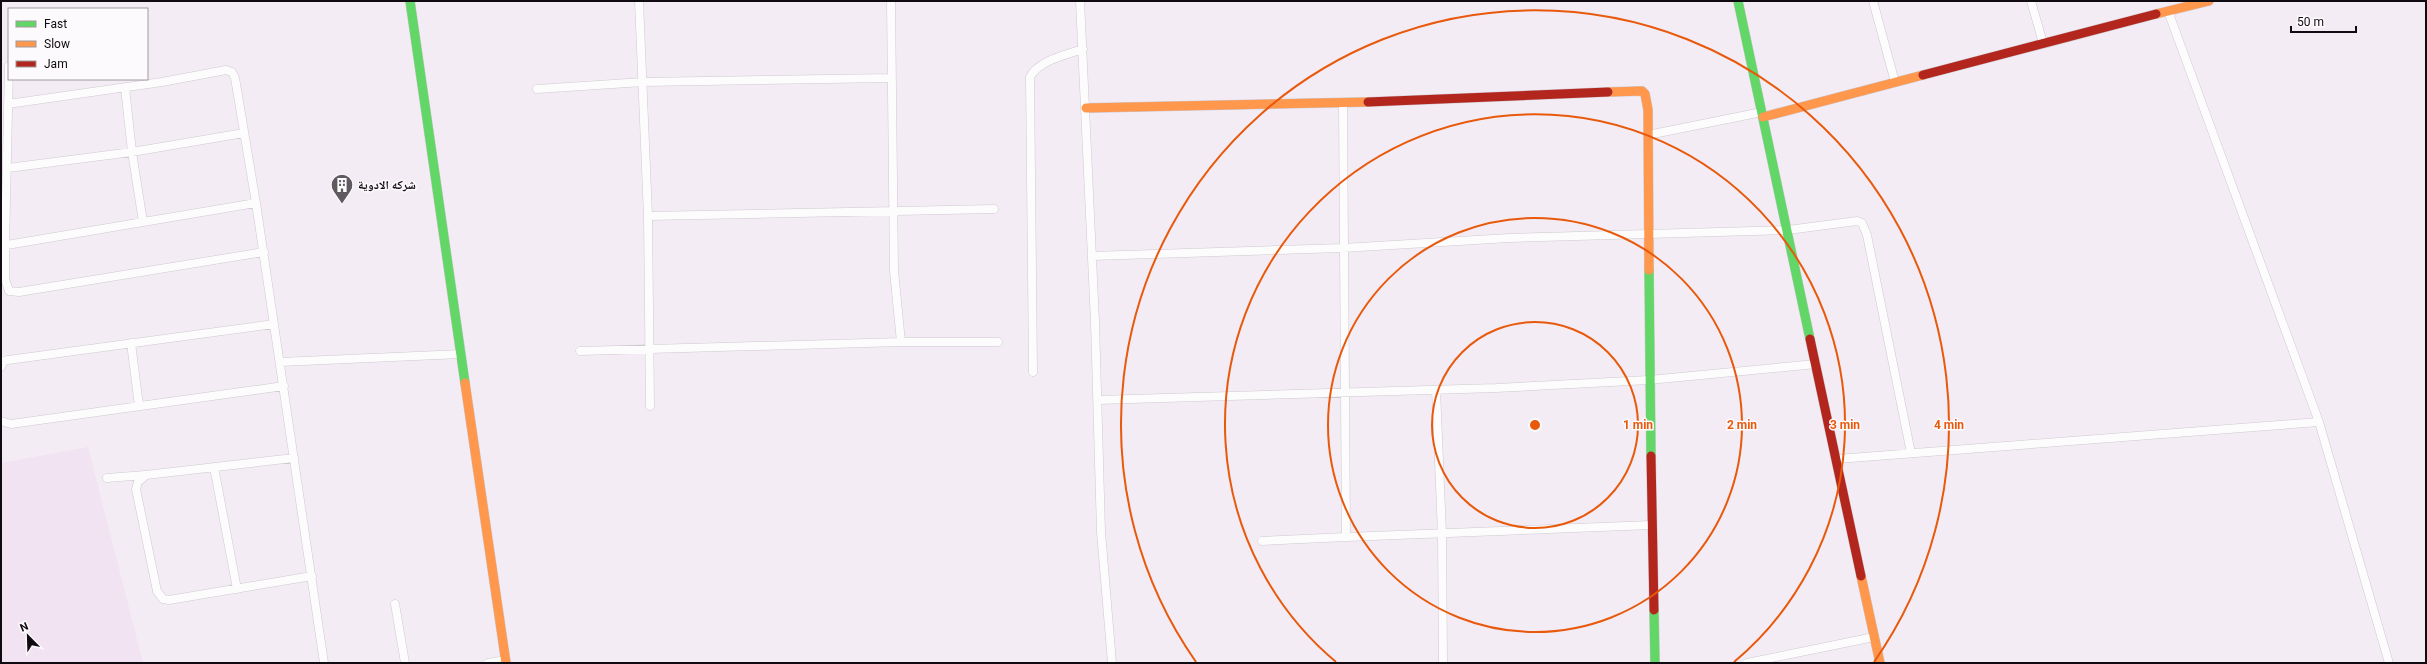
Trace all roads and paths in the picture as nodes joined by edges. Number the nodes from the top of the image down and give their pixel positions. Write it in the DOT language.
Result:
graph roads {
  1 [pos="410,1"];
  2 [pos="639,1"];
  3 [pos="891,1"];
  4 [pos="1080,1"];
  5 [pos="1738,1"];
  6 [pos="1873,1"];
  7 [pos="2031,1"];
  8 [pos="2209,1"];
  9 [pos="2190,3"];
  10 [pos="2168,11"];
  11 [pos="2043,43"];
  12 [pos="1083,49"];
  13 [pos="891,78"];
  14 [pos="9,80"];
  15 [pos="643,82"];
  16 [pos="1895,82"];
  17 [pos="125,88"];
  18 [pos="537,88"];
  19 [pos="1343,103"];
  20 [pos="8,104"];
  21 [pos="1086,108"];
  22 [pos="1762,114"];
  23 [pos="244,133"];
  24 [pos="1648,135"];
  25 [pos="132,152"];
  26 [pos="8,168"];
  27 [pos="256,203"];
  28 [pos="994,209"];
  29 [pos="894,210"];
  30 [pos="648,216"];
  31 [pos="143,222"];
  32 [pos="1788,230"];
  33 [pos="1649,233"];
  34 [pos="3,246"];
  35 [pos="1343,248"];
  36 [pos="264,252"];
  37 [pos="1092,256"];
  38 [pos="274,324"];
  39 [pos="901,342"];
  40 [pos="998,342"];
  41 [pos="131,343"];
  42 [pos="650,349"];
  43 [pos="580,351"];
  44 [pos="461,354"];
  45 [pos="280,362"];
  46 [pos="1816,364"];
  47 [pos="1,367"];
  48 [pos="1034,372"];
  49 [pos="1649,380"];
  50 [pos="284,386"];
  51 [pos="1436,390"];
  52 [pos="1344,392"];
  53 [pos="1098,400"];
  54 [pos="139,406"];
  55 [pos="650,406"];
  56 [pos="1,421"];
  57 [pos="2319,422"];
  58 [pos="1911,453"];
  59 [pos="294,458"];
  60 [pos="1837,459"];
  61 [pos="214,467"];
  62 [pos="146,475"];
  63 [pos="107,478"];
  64 [pos="1652,525"];
  65 [pos="1442,533"];
  66 [pos="1346,537"];
  67 [pos="1262,540"];
  68 [pos="312,576"];
  69 [pos="237,589"];
  70 [pos="395,604"];
  71 [pos="1874,637"];
  72 [pos="506,662"];
  73 [pos="323,663"];
  74 [pos="405,663"];
  75 [pos="488,663"];
  76 [pos="1112,663"];
  77 [pos="1443,663"];
  78 [pos="1655,663"];
  79 [pos="1747,663"];
  80 [pos="1880,663"];
  81 [pos="2389,663"];
  1 -- 44 [label="street"];
  2 -- 15 [label="street"];
  3 -- 13 [label="street"];
  4 -- 12 [label="street"];
  5 -- 22 [label="street"];
  6 -- 16 [label="street"];
  7 -- 11 [label="street"];
  8 -- 9 [label="street"];
  9 -- 10 [label="street"];
  10 -- 11 [label="street"];
  10 -- 57 [label="street"];
  11 -- 16 [label="street"];
  12 -- 21 [label="street"];
  12 -- 48 [label="street"];
  13 -- 15 [label="street"];
  13 -- 29 [label="street"];
  14 -- 20 [label="street"];
  15 -- 18 [label="street"];
  15 -- 30 [label="street"];
  16 -- 22 [label="street"];
  17 -- 20 [label="street"];
  17 -- 23 [label="street"];
  17 -- 25 [label="street"];
  19 -- 21 [label="street"];
  19 -- 24 [label="street"];
  19 -- 35 [label="street"];
  20 -- 26 [label="street"];
  21 -- 37 [label="street"];
  22 -- 24 [label="street"];
  22 -- 32 [label="street"];
  23 -- 25 [label="street"];
  23 -- 27 [label="street"];
  24 -- 33 [label="street"];
  25 -- 26 [label="street"];
  25 -- 31 [label="street"];
  26 -- 34 [label="street"];
  27 -- 31 [label="street"];
  27 -- 36 [label="street"];
  28 -- 29 [label="street"];
  29 -- 30 [label="street"];
  29 -- 39 [label="street"];
  30 -- 42 [label="street"];
  31 -- 34 [label="street"];
  32 -- 33 [label="street"];
  32 -- 46 [label="street"];
  32 -- 58 [label="street"];
  33 -- 35 [label="street"];
  33 -- 49 [label="street"];
  34 -- 36 [label="street"];
  35 -- 37 [label="street"];
  35 -- 52 [label="street"];
  36 -- 38 [label="street"];
  37 -- 53 [label="street"];
  38 -- 41 [label="street"];
  38 -- 45 [label="street"];
  39 -- 40 [label="street"];
  39 -- 42 [label="street"];
  41 -- 47 [label="street"];
  41 -- 54 [label="street"];
  42 -- 43 [label="street"];
  42 -- 55 [label="street"];
  44 -- 45 [label="street"];
  44 -- 72 [label="street"];
  45 -- 50 [label="street"];
  46 -- 49 [label="street"];
  46 -- 60 [label="street"];
  49 -- 51 [label="street"];
  49 -- 64 [label="street"];
  50 -- 54 [label="street"];
  50 -- 59 [label="street"];
  51 -- 52 [label="street"];
  51 -- 65 [label="street"];
  52 -- 53 [label="street"];
  52 -- 66 [label="street"];
  53 -- 76 [label="street"];
  54 -- 56 [label="street"];
  57 -- 58 [label="street"];
  57 -- 81 [label="street"];
  58 -- 60 [label="street"];
  59 -- 61 [label="street"];
  59 -- 68 [label="street"];
  60 -- 71 [label="street"];
  61 -- 62 [label="street"];
  61 -- 69 [label="street"];
  62 -- 63 [label="street"];
  62 -- 69 [label="street"];
  64 -- 65 [label="street"];
  64 -- 78 [label="street"];
  65 -- 66 [label="street"];
  65 -- 77 [label="street"];
  66 -- 67 [label="street"];
  68 -- 69 [label="street"];
  68 -- 73 [label="street"];
  70 -- 74 [label="street"];
  71 -- 79 [label="street"];
  71 -- 80 [label="street"];
  72 -- 75 [label="street"];
}
